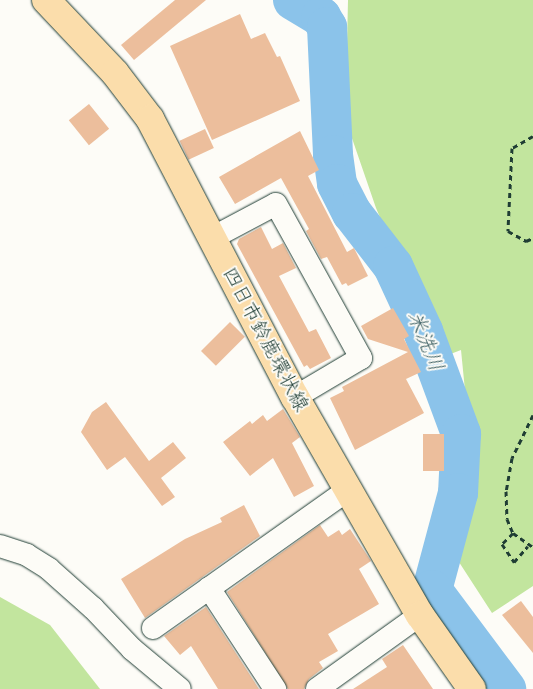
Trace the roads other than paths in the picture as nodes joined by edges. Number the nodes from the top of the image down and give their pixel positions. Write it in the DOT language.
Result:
graph roads {
  1 [pos="46,0"];
  2 [pos="212,238"];
  3 [pos="295,397"];
  4 [pos="349,489"];
  5 [pos="0,546"];
  6 [pos="209,588"];
  7 [pos="420,615"];
  8 [pos="153,628"];
  9 [pos="180,689"];
  10 [pos="275,689"];
  11 [pos="317,689"];
  12 [pos="472,689"];
  1 -- 2 [label="main road, 四日市鈴鹿環状線"];
  2 -- 3 [label="main road, 四日市鈴鹿環状線"];
  2 -- 3 [label="street"];
  3 -- 4 [label="main road, 四日市鈴鹿環状線"];
  4 -- 6 [label="street"];
  4 -- 7 [label="main road, 四日市鈴鹿環状線"];
  5 -- 9 [label="street"];
  6 -- 8 [label="street"];
  6 -- 10 [label="street"];
  7 -- 11 [label="street"];
  7 -- 12 [label="main road, 四日市鈴鹿環状線"];
}
